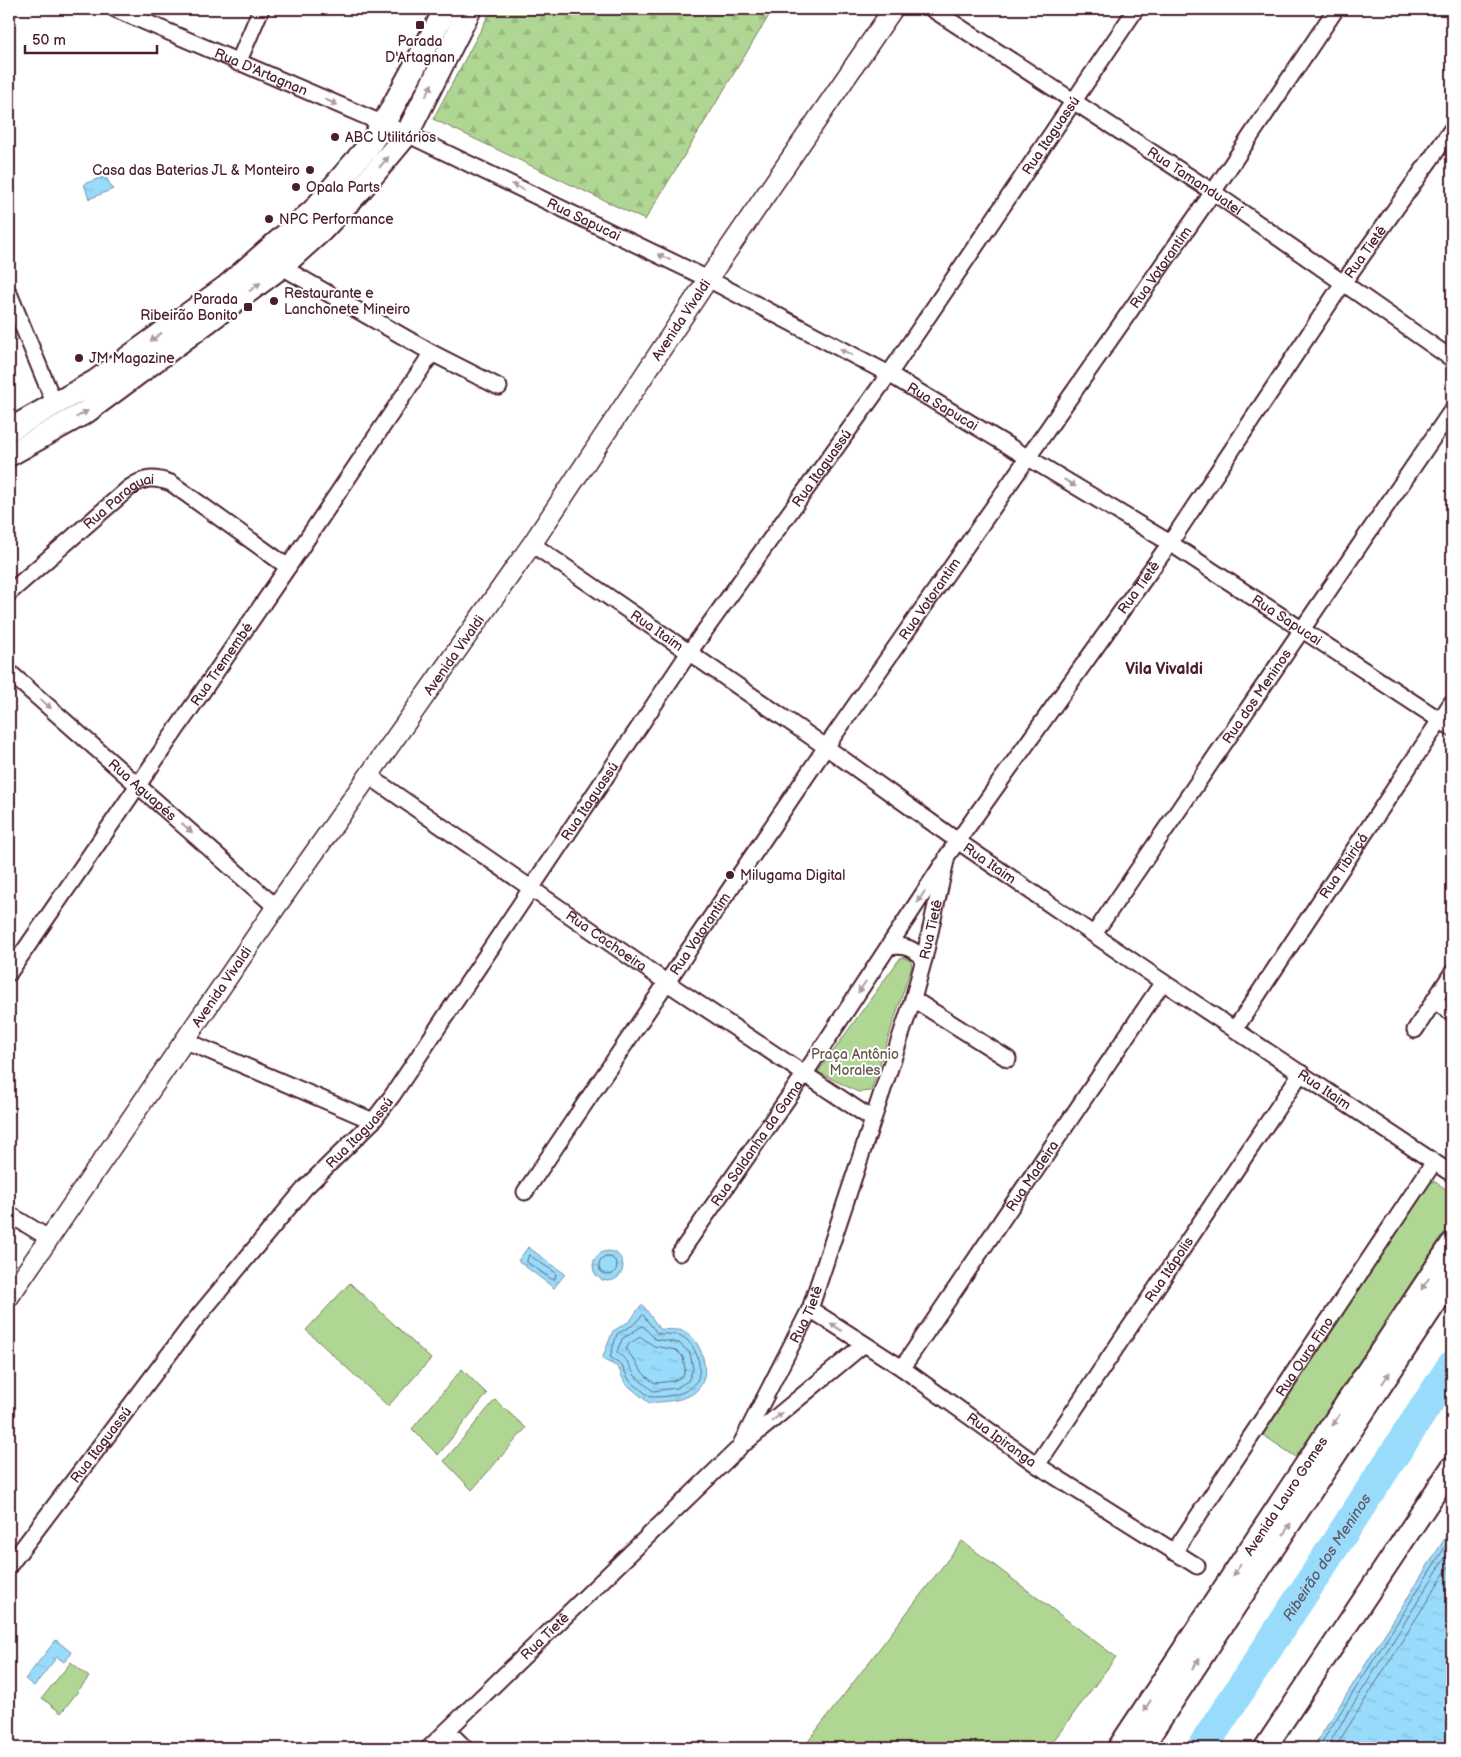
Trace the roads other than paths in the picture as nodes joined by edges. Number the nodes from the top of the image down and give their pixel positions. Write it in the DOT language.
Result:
graph roads {
  1 [pos="115,9"];
  2 [pos="261,9"];
  3 [pos="446,9"];
  4 [pos="470,9"];
  5 [pos="892,9"];
  6 [pos="932,9"];
  7 [pos="1136,9"];
  8 [pos="1336,9"];
  9 [pos="238,63"];
  10 [pos="1074,100"];
  11 [pos="384,123"];
  12 [pos="1452,129"];
  13 [pos="406,134"];
  14 [pos="1213,192"];
  15 [pos="273,261"];
  16 [pos="708,278"];
  17 [pos="1343,283"];
  18 [pos="9,293"];
  19 [pos="432,353"];
  20 [pos="1452,360"];
  21 [pos="889,374"];
  22 [pos="498,386"];
  23 [pos="55,405"];
  24 [pos="1452,410"];
  25 [pos="9,430"];
  26 [pos="52,431"];
  27 [pos="9,454"];
  28 [pos="1028,458"];
  29 [pos="1170,543"];
  30 [pos="532,544"];
  31 [pos="288,567"];
  32 [pos="9,594"];
  33 [pos="1303,630"];
  34 [pos="688,654"];
  35 [pos="9,672"];
  36 [pos="1452,702"];
  37 [pos="1446,723"];
  38 [pos="826,747"];
  39 [pos="369,776"];
  40 [pos="138,784"];
  41 [pos="958,842"];
  42 [pos="947,856"];
  43 [pos="530,887"];
  44 [pos="276,907"];
  45 [pos="1094,934"];
  46 [pos="889,947"];
  47 [pos="924,959"];
  48 [pos="9,973"];
  49 [pos="1452,973"];
  50 [pos="666,982"];
  51 [pos="1163,982"];
  52 [pos="913,999"];
  53 [pos="1434,1001"];
  54 [pos="1452,1013"];
  55 [pos="1235,1029"];
  56 [pos="1415,1030"];
  57 [pos="184,1040"];
  58 [pos="1008,1058"];
  59 [pos="1300,1073"];
  60 [pos="804,1075"];
  61 [pos="872,1119"];
  62 [pos="373,1121"];
  63 [pos="1434,1162"];
  64 [pos="1452,1174"];
  65 [pos="525,1192"];
  66 [pos="9,1214"];
  67 [pos="50,1239"];
  68 [pos="1452,1244"];
  69 [pos="680,1253"];
  70 [pos="1452,1277"];
  71 [pos="9,1297"];
  72 [pos="810,1309"];
  73 [pos="863,1345"];
  74 [pos="902,1368"];
  75 [pos="739,1448"];
  76 [pos="1037,1465"];
  77 [pos="1452,1468"];
  78 [pos="1174,1552"];
  79 [pos="9,1566"];
  80 [pos="1197,1566"];
  81 [pos="448,1731"];
  82 [pos="429,1748"];
  83 [pos="465,1748"];
  84 [pos="1119,1748"];
  85 [pos="1141,1748"];
  86 [pos="1265,1748"];
  1 -- 9 [label="street, Rua D'Artagnan"];
  2 -- 9 [label="street"];
  3 -- 11 [label="main road"];
  13 -- 4 [label="main road, one-way"];
  5 -- 16 [label="street, Avenida Vivaldi"];
  6 -- 10 [label="street, Rua Tamanduateí"];
  7 -- 10 [label="street, Rua Itaguassú"];
  8 -- 14 [label="street, Rua Votorantim"];
  9 -- 11 [label="street, Rua D'Artagnan, one-way"];
  10 -- 14 [label="street, Rua Tamanduateí"];
  10 -- 21 [label="street, Rua Itaguassú"];
  11 -- 13 [label="street, Rua D'Artagnan"];
  11 -- 15 [label="main road"];
  12 -- 17 [label="street, Rua Tietê"];
  15 -- 13 [label="main road, one-way"];
  16 -- 13 [label="street, Rua Sapucai, one-way"];
  14 -- 17 [label="street, Rua Tamanduateí"];
  14 -- 28 [label="street, Rua Votorantim"];
  15 -- 19 [label="street"];
  15 -- 23 [label="main road, one-way"];
  26 -- 15 [label="main road, one-way"];
  21 -- 16 [label="street, Rua Sapucai, one-way"];
  16 -- 30 [label="street, Avenida Vivaldi"];
  17 -- 20 [label="street, Rua Tamanduateí"];
  17 -- 29 [label="street, Rua Tietê"];
  18 -- 23 [label="street"];
  19 -- 22 [label="street"];
  19 -- 31 [label="street, Rua Tremembé"];
  21 -- 28 [label="street, Rua Sapucai"];
  21 -- 34 [label="street, Rua Itaguassú"];
  23 -- 25 [label="main road"];
  23 -- 26 [label="main road"];
  24 -- 33 [label="street, Rua dos Meninos"];
  26 -- 27 [label="main road"];
  28 -- 29 [label="street, Rua Sapucai, one-way"];
  28 -- 38 [label="street, Rua Votorantim"];
  29 -- 33 [label="street, Rua Sapucai"];
  29 -- 41 [label="street, Rua Tietê"];
  30 -- 34 [label="street, Rua Itaim"];
  30 -- 39 [label="street, Avenida Vivaldi"];
  31 -- 32 [label="street, Rua Paraguai"];
  31 -- 40 [label="street, Rua Tremembé"];
  33 -- 37 [label="street, Rua Sapucai"];
  33 -- 45 [label="street, Rua dos Meninos"];
  34 -- 38 [label="street, Rua Itaim"];
  34 -- 43 [label="street, Rua Itaguassú"];
  35 -- 40 [label="street, Rua Aguapés, one-way"];
  36 -- 37 [label="street, Rua Tibiriçá"];
  37 -- 55 [label="street, Rua Tibiriçá"];
  38 -- 41 [label="street, Rua Itaim"];
  38 -- 50 [label="street, Rua Votorantim"];
  39 -- 43 [label="street, Rua Cachoeira"];
  39 -- 44 [label="street, Avenida Vivaldi"];
  40 -- 44 [label="street, Rua Aguapés, one-way"];
  40 -- 48 [label="street, Rua Tremembé"];
  41 -- 42 [label="street, Rua Tietê"];
  41 -- 45 [label="street, Rua Itaim"];
  42 -- 46 [label="street, Rua Saldanha da Gama, one-way"];
  42 -- 47 [label="street, Rua Tietê"];
  43 -- 50 [label="street, Rua Cachoeira"];
  43 -- 62 [label="street, Rua Itaguassú"];
  44 -- 57 [label="street, Avenida Vivaldi"];
  45 -- 51 [label="street, Rua Itaim"];
  46 -- 47 [label="street"];
  46 -- 60 [label="street, Rua Saldanha da Gama, one-way"];
  47 -- 52 [label="street, Rua Tietê"];
  49 -- 53 [label="street"];
  50 -- 60 [label="street, Rua Cachoeira"];
  50 -- 65 [label="street, Rua Votorantim"];
  51 -- 55 [label="street, Rua Itaim"];
  51 -- 74 [label="street, Rua Madeira"];
  52 -- 58 [label="street"];
  52 -- 61 [label="street, Rua Tietê"];
  53 -- 54 [label="street"];
  53 -- 56 [label="street"];
  55 -- 59 [label="street, Rua Itaim"];
  57 -- 62 [label="street"];
  57 -- 67 [label="street, Avenida Vivaldi"];
  59 -- 63 [label="street, Rua Itaim"];
  59 -- 76 [label="street, Rua Itápolis"];
  60 -- 61 [label="street, Rua Cachoeira"];
  60 -- 69 [label="street, Rua Saldanha da Gama"];
  61 -- 72 [label="street, Rua Tietê"];
  62 -- 79 [label="street, Rua Itaguassú"];
  63 -- 64 [label="street, Rua Itaim"];
  63 -- 78 [label="street, Rua Ouro Fino"];
  66 -- 67 [label="street"];
  67 -- 71 [label="street, Avenida Vivaldi"];
  68 -- 84 [label="main road, Avenida Lauro Gomes, one-way"];
  85 -- 70 [label="main road, Avenida Lauro Gomes, one-way"];
  73 -- 72 [label="street, Rua Ipiranga, one-way"];
  72 -- 75 [label="street, Rua Tietê"];
  73 -- 74 [label="street, Rua Ipiranga"];
  75 -- 73 [label="street, one-way"];
  74 -- 76 [label="street, Rua Ipiranga"];
  75 -- 81 [label="street, Rua Tietê"];
  76 -- 78 [label="street, Rua Ipiranga"];
  77 -- 86 [label="main road"];
  78 -- 80 [label="street, Rua Ipiranga"];
  81 -- 82 [label="street, Rua Tietê"];
  81 -- 83 [label="street"];
}
